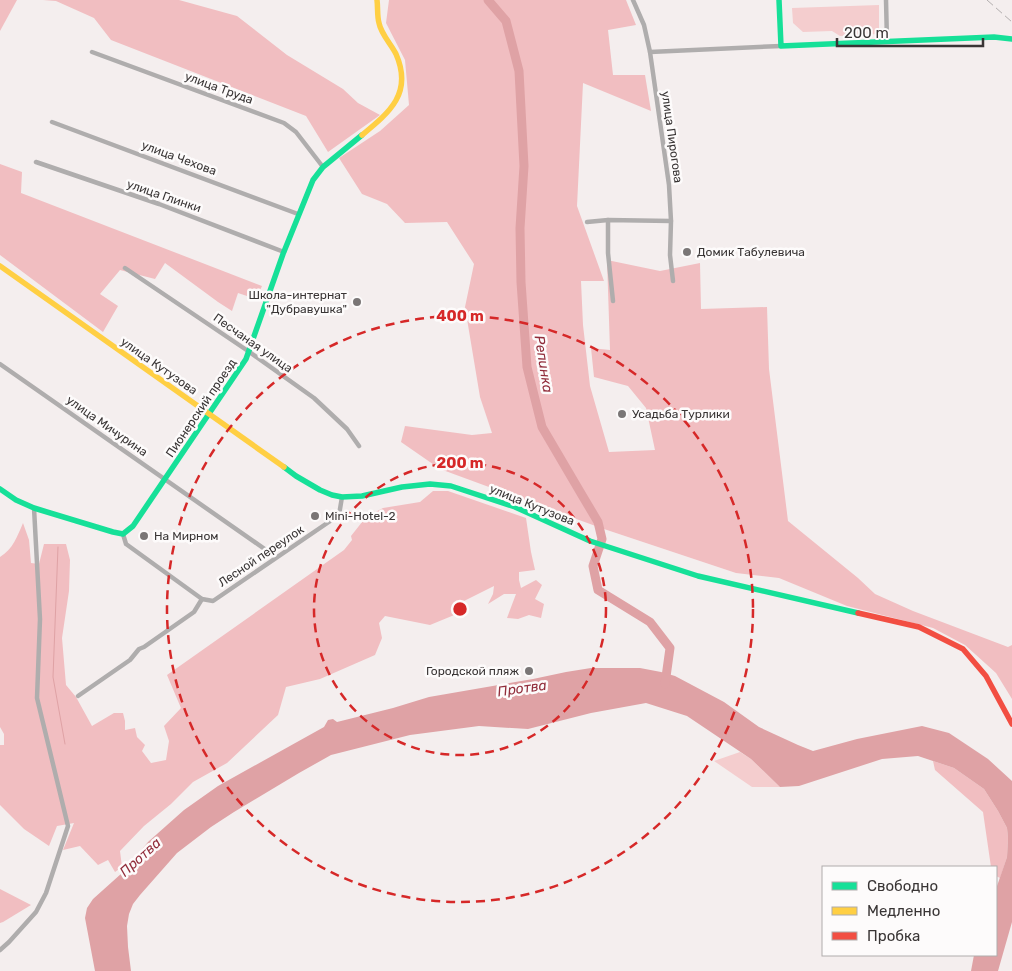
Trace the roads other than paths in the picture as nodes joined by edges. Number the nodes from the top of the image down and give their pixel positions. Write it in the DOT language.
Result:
graph roads {
  1 [pos="378,0"];
  2 [pos="632,0"];
  3 [pos="779,0"];
  4 [pos="886,0"];
  5 [pos="1012,39"];
  6 [pos="887,41"];
  7 [pos="781,46"];
  8 [pos="92,52"];
  9 [pos="650,52"];
  10 [pos="52,122"];
  11 [pos="36,162"];
  12 [pos="323,167"];
  13 [pos="298,214"];
  14 [pos="608,220"];
  15 [pos="671,220"];
  16 [pos="587,222"];
  17 [pos="284,252"];
  18 [pos="0,266"];
  19 [pos="125,268"];
  20 [pos="673,281"];
  21 [pos="613,301"];
  22 [pos="248,351"];
  23 [pos="0,364"];
  24 [pos="210,414"];
  25 [pos="359,446"];
  26 [pos="165,478"];
  27 [pos="0,488"];
  28 [pos="342,497"];
  29 [pos="34,508"];
  30 [pos="123,534"];
  31 [pos="276,557"];
  32 [pos="202,599"];
  33 [pos="78,696"];
  34 [pos="1012,724"];
  35 [pos="0,950"];
  1 -- 12 [label="main road, Пионерский проезд"];
  2 -- 9 [label="street, улица Пирогова"];
  3 -- 7 [label="main road"];
  4 -- 6 [label="street"];
  5 -- 6 [label="main road"];
  6 -- 7 [label="main road"];
  7 -- 9 [label="street"];
  8 -- 12 [label="street, улица Труда"];
  9 -- 15 [label="street, улица Пирогова"];
  10 -- 13 [label="street, улица Чехова"];
  11 -- 17 [label="street, улица Глинки"];
  12 -- 13 [label="main road, Пионерский проезд"];
  13 -- 17 [label="main road, Пионерский проезд"];
  14 -- 15 [label="street"];
  14 -- 16 [label="street"];
  14 -- 21 [label="street"];
  15 -- 20 [label="street, улица Пирогова"];
  17 -- 22 [label="main road, Пионерский проезд"];
  18 -- 24 [label="main road, улица Кутузова"];
  19 -- 22 [label="street, Песчаная улица"];
  22 -- 24 [label="main road, Пионерский проезд"];
  22 -- 25 [label="street, Песчаная улица"];
  23 -- 26 [label="street, улица Мичурина"];
  24 -- 26 [label="main road, Пионерский проезд"];
  24 -- 28 [label="main road, улица Кутузова"];
  26 -- 30 [label="main road, Пионерский проезд"];
  26 -- 31 [label="street, улица Мичурина"];
  27 -- 29 [label="main road"];
  28 -- 31 [label="street, Лесной переулок"];
  28 -- 34 [label="main road, улица Кутузова"];
  29 -- 30 [label="main road"];
  29 -- 35 [label="street"];
  30 -- 32 [label="street"];
  31 -- 32 [label="street, Лесной переулок"];
  32 -- 33 [label="street"];
}
